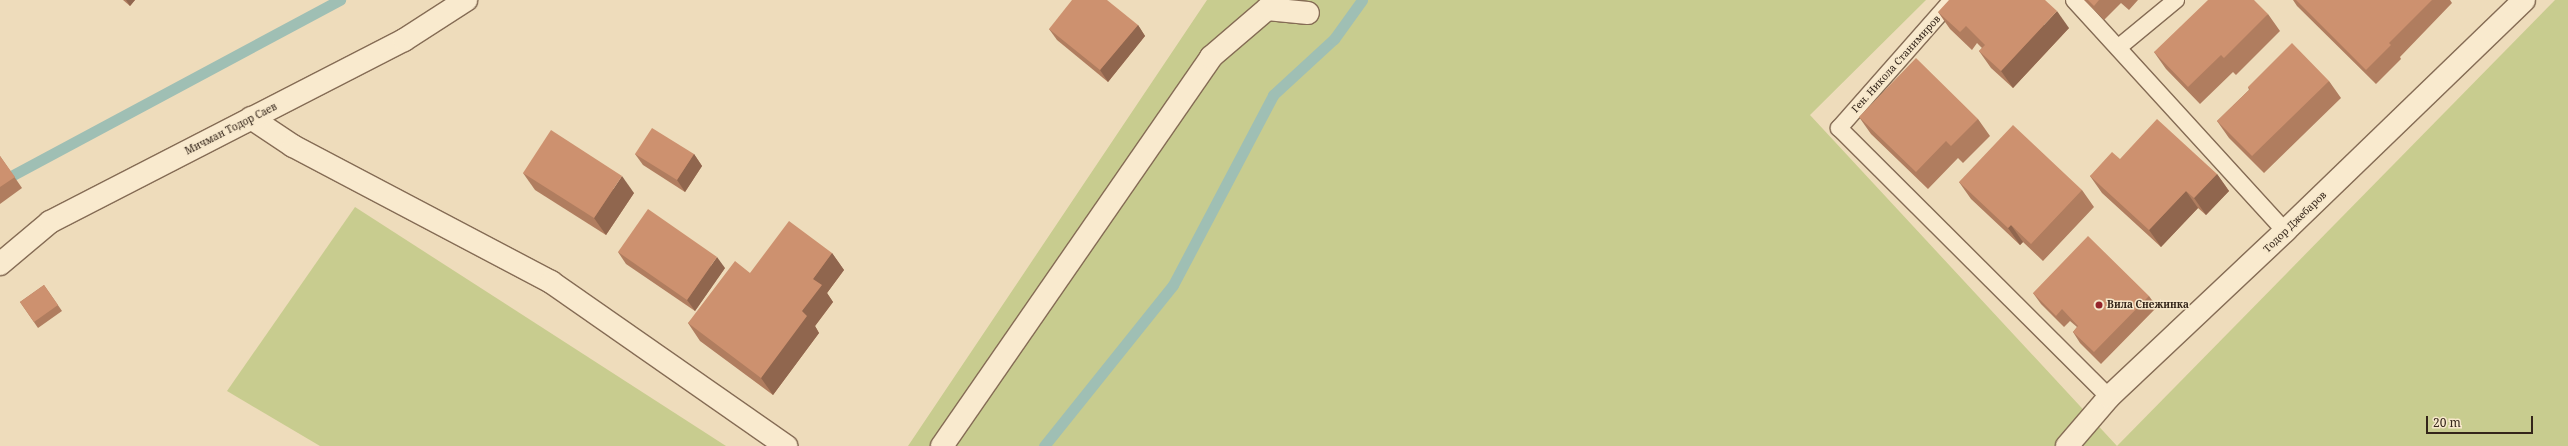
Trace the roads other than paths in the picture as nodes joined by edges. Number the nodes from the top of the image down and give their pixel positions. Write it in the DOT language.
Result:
graph roads {
  1 [pos="466,0"];
  2 [pos="1952,0"];
  3 [pos="2074,0"];
  4 [pos="2176,0"];
  5 [pos="2524,0"];
  6 [pos="1308,13"];
  7 [pos="2119,47"];
  8 [pos="251,118"];
  9 [pos="2285,232"];
  10 [pos="0,264"];
  11 [pos="2109,398"];
  12 [pos="786,446"];
  13 [pos="942,446"];
  14 [pos="2067,446"];
  1 -- 8 [label="street, Мичман Тодор Саев"];
  2 -- 11 [label="lane, Ген. Никола Станимиров"];
  3 -- 7 [label="lane"];
  4 -- 7 [label="lane"];
  5 -- 9 [label="street, Тодор Джебаров"];
  6 -- 13 [label="street"];
  7 -- 9 [label="lane"];
  8 -- 10 [label="street, Мичман Тодор Саев"];
  8 -- 12 [label="street"];
  9 -- 11 [label="street, Тодор Джебаров"];
  11 -- 14 [label="street, Тодор Джебаров"];
}
